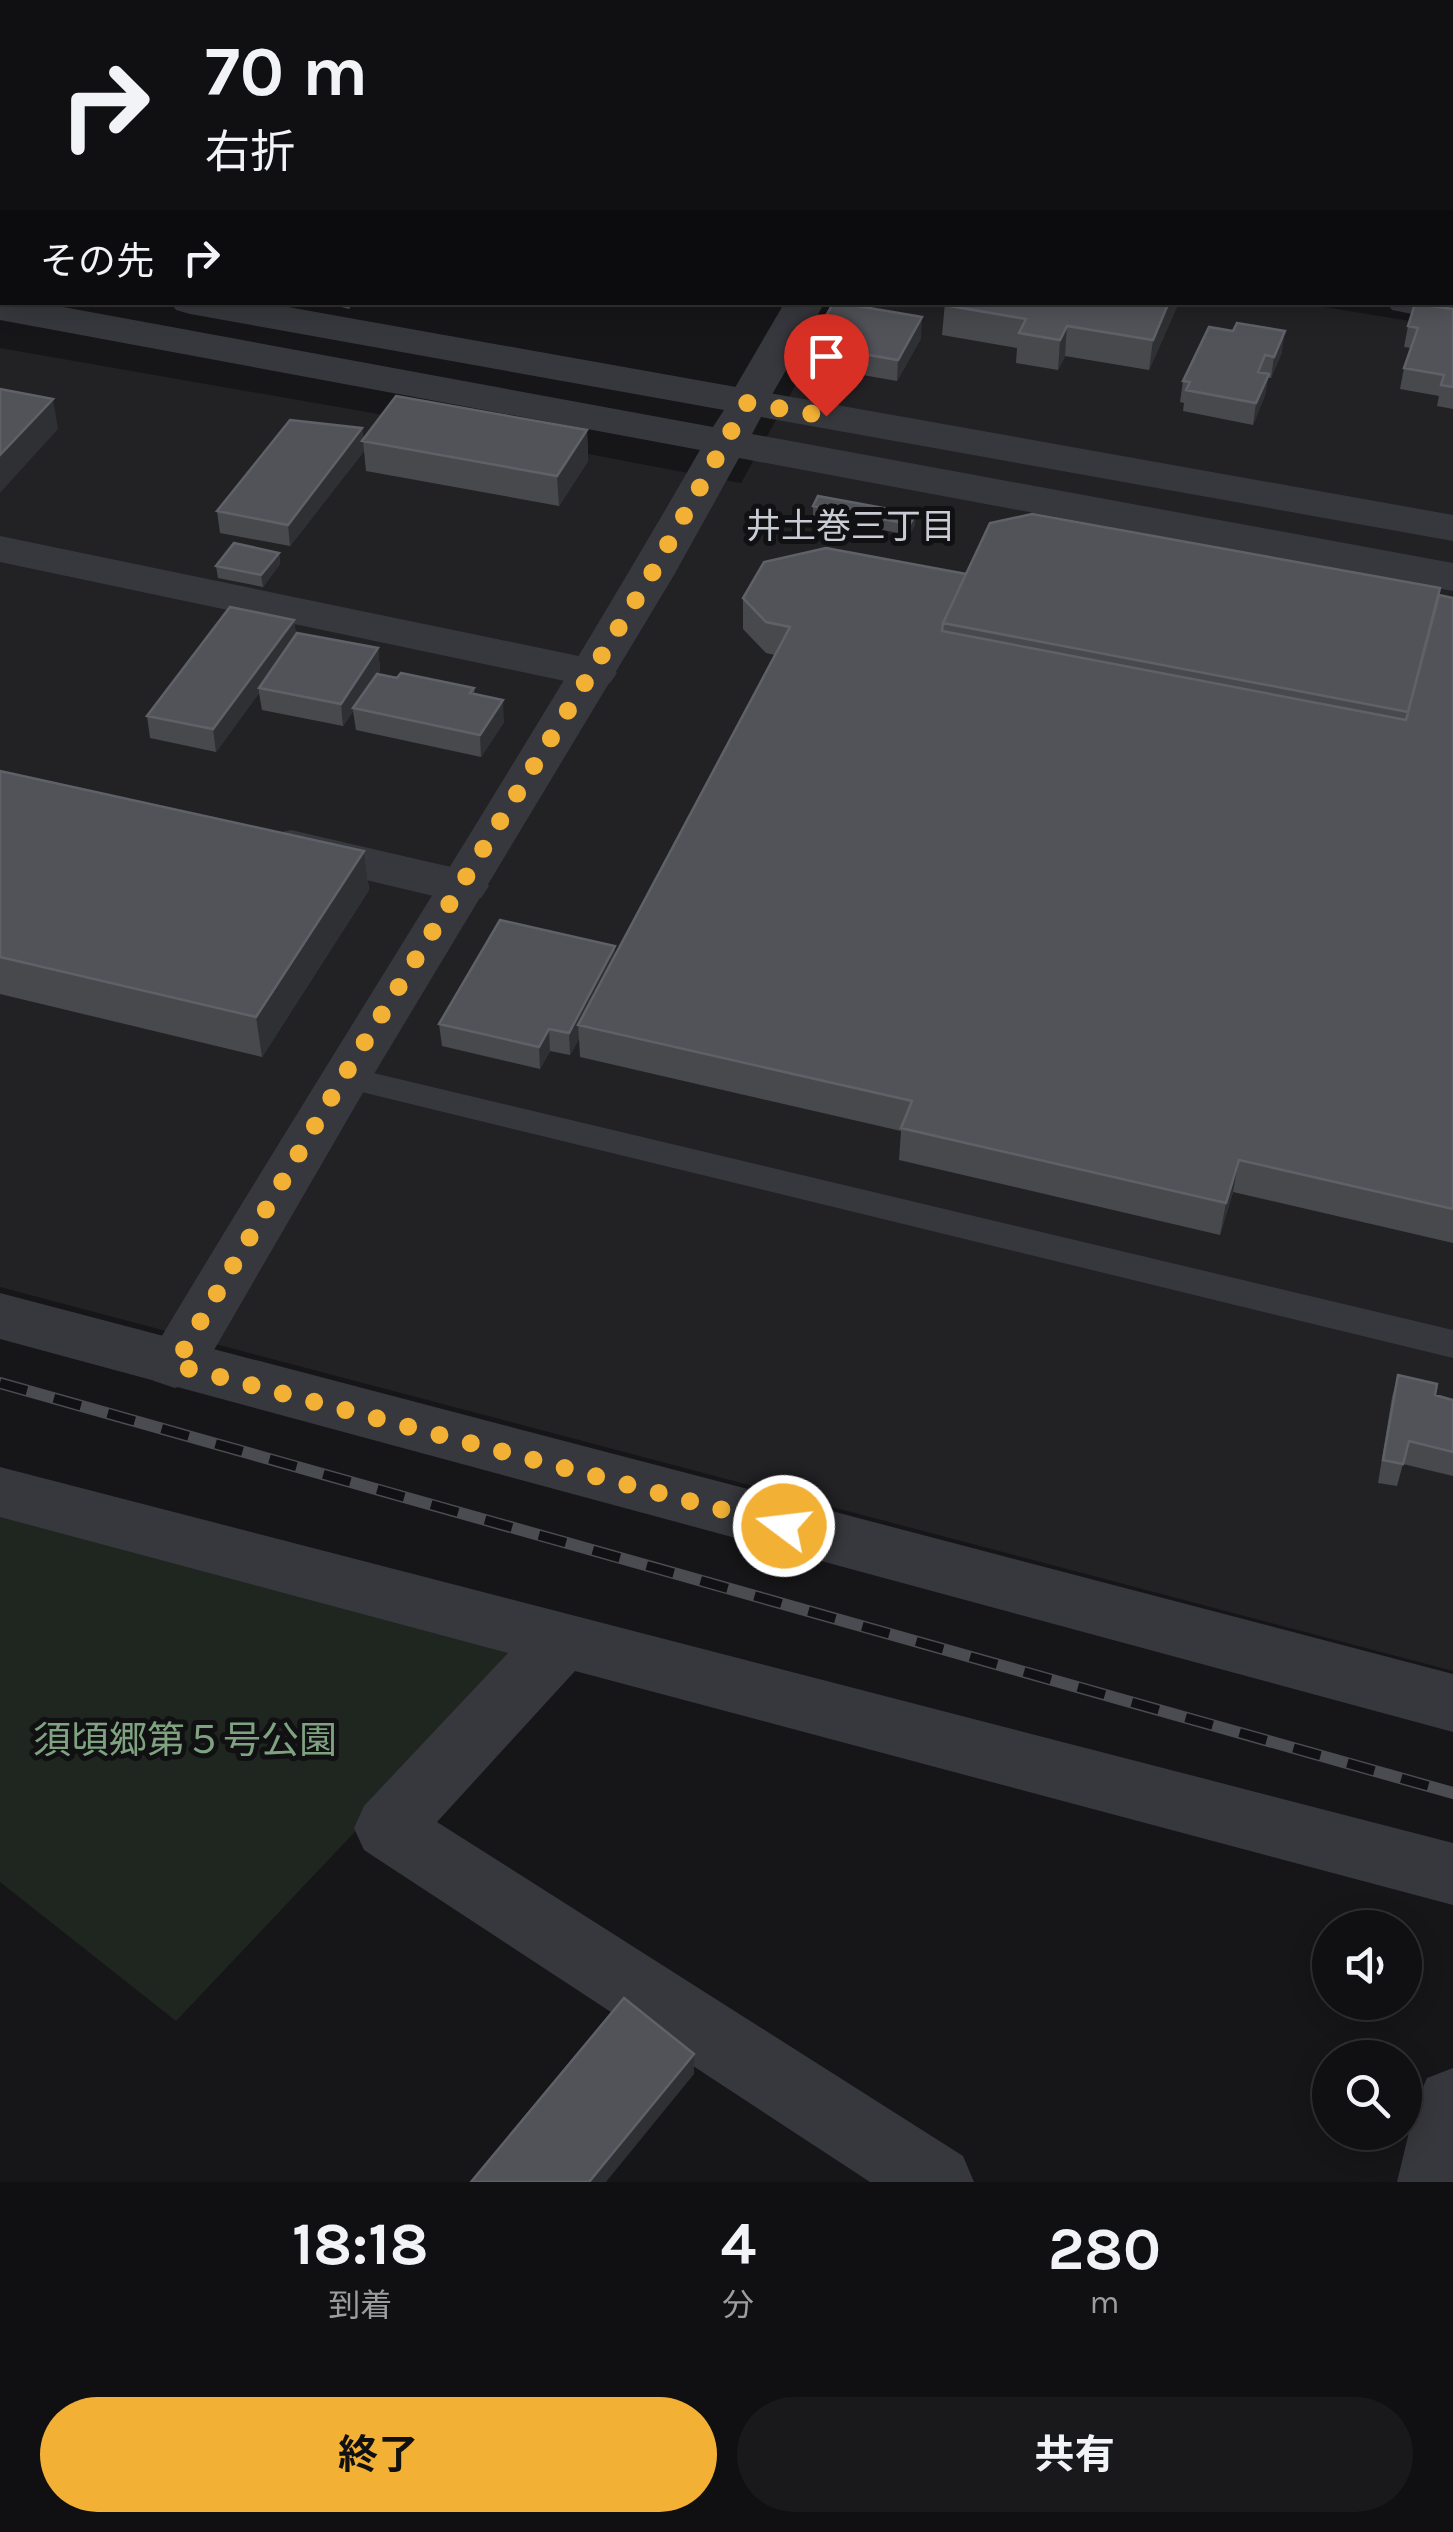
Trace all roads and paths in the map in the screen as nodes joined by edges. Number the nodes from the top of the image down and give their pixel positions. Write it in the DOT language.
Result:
graph roads {
  1 [pos="204,305"];
  2 [pos="802,305"];
  3 [pos="1424,305"];
  4 [pos="0,308"];
  5 [pos="1453,310"];
  6 [pos="737,423"];
  7 [pos="1453,528"];
  8 [pos="0,549"];
  9 [pos="1453,577"];
  10 [pos="593,672"];
  11 [pos="251,838"];
  12 [pos="464,886"];
  13 [pos="344,1076"];
  14 [pos="0,1316"];
  15 [pos="1453,1344"];
  16 [pos="175,1365"];
  17 [pos="0,1492"];
  18 [pos="562,1640"];
  19 [pos="1453,1703"];
  20 [pos="1453,1874"];
  21 [pos="1453,2103"];
  22 [pos="936,2182"];
  23 [pos="1435,2182"];
  1 -- 6 [label="street"];
  2 -- 6 [label="street"];
  3 -- 5 [label="street"];
  4 -- 6 [label="street"];
  6 -- 7 [label="street"];
  6 -- 9 [label="street"];
  6 -- 10 [label="street"];
  8 -- 10 [label="street"];
  10 -- 12 [label="street"];
  11 -- 12 [label="street"];
  12 -- 13 [label="street"];
  13 -- 15 [label="lane"];
  13 -- 16 [label="street"];
  14 -- 16 [label="street"];
  16 -- 19 [label="street"];
  17 -- 18 [label="street"];
  18 -- 20 [label="street"];
  18 -- 22 [label="street"];
  21 -- 23 [label="street"];
}
